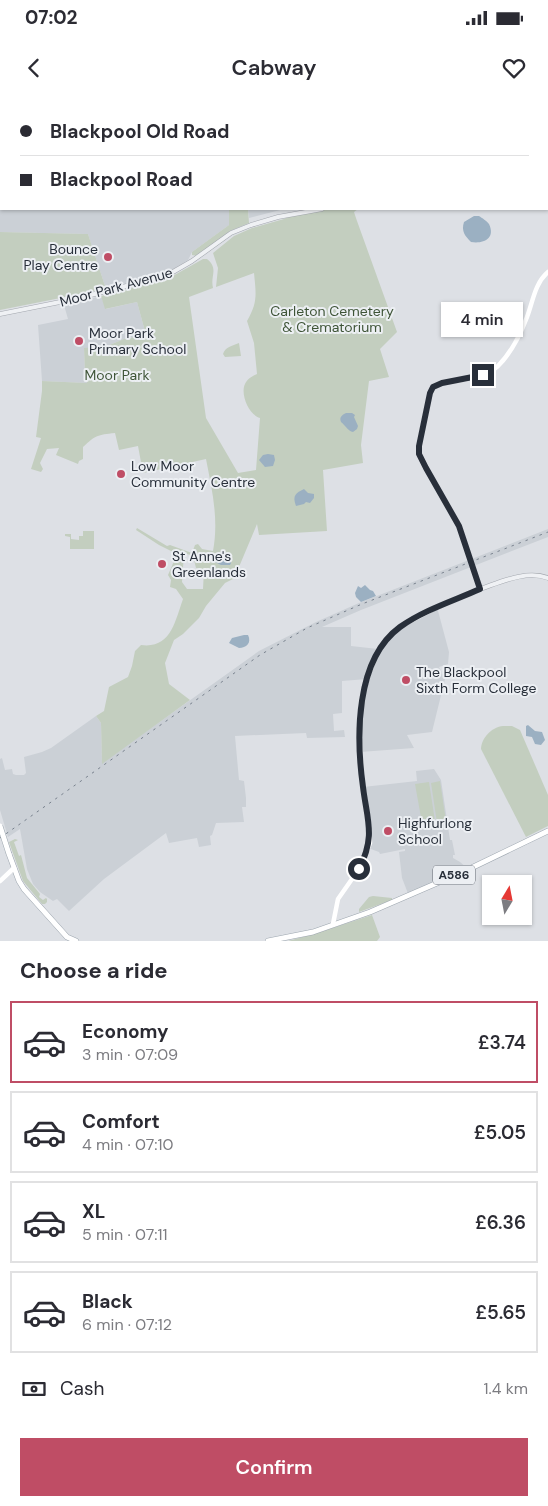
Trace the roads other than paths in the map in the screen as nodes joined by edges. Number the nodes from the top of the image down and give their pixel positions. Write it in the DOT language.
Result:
graph roads {
  1 [pos="316,210"];
  2 [pos="548,272"];
  3 [pos="0,314"];
  4 [pos="548,578"];
  5 [pos="480,589"];
  6 [pos="0,826"];
  7 [pos="548,831"];
  8 [pos="12,868"];
  9 [pos="0,881"];
  10 [pos="335,915"];
  11 [pos="343,921"];
  12 [pos="333,924"];
  13 [pos="68,939"];
  14 [pos="76,941"];
  15 [pos="268,941"];
  1 -- 3 [label="street, Moor Park Avenue"];
  2 -- 5 [label="main road"];
  4 -- 5 [label="street"];
  5 -- 10 [label="main road"];
  6 -- 8 [label="main road, bridge"];
  7 -- 11 [label="main road, A586"];
  8 -- 9 [label="main road"];
  8 -- 13 [label="main road"];
  10 -- 11 [label="main road"];
  10 -- 12 [label="main road"];
  11 -- 12 [label="main road, A586"];
  12 -- 15 [label="main road, A586"];
  13 -- 14 [label="main road"];
}
